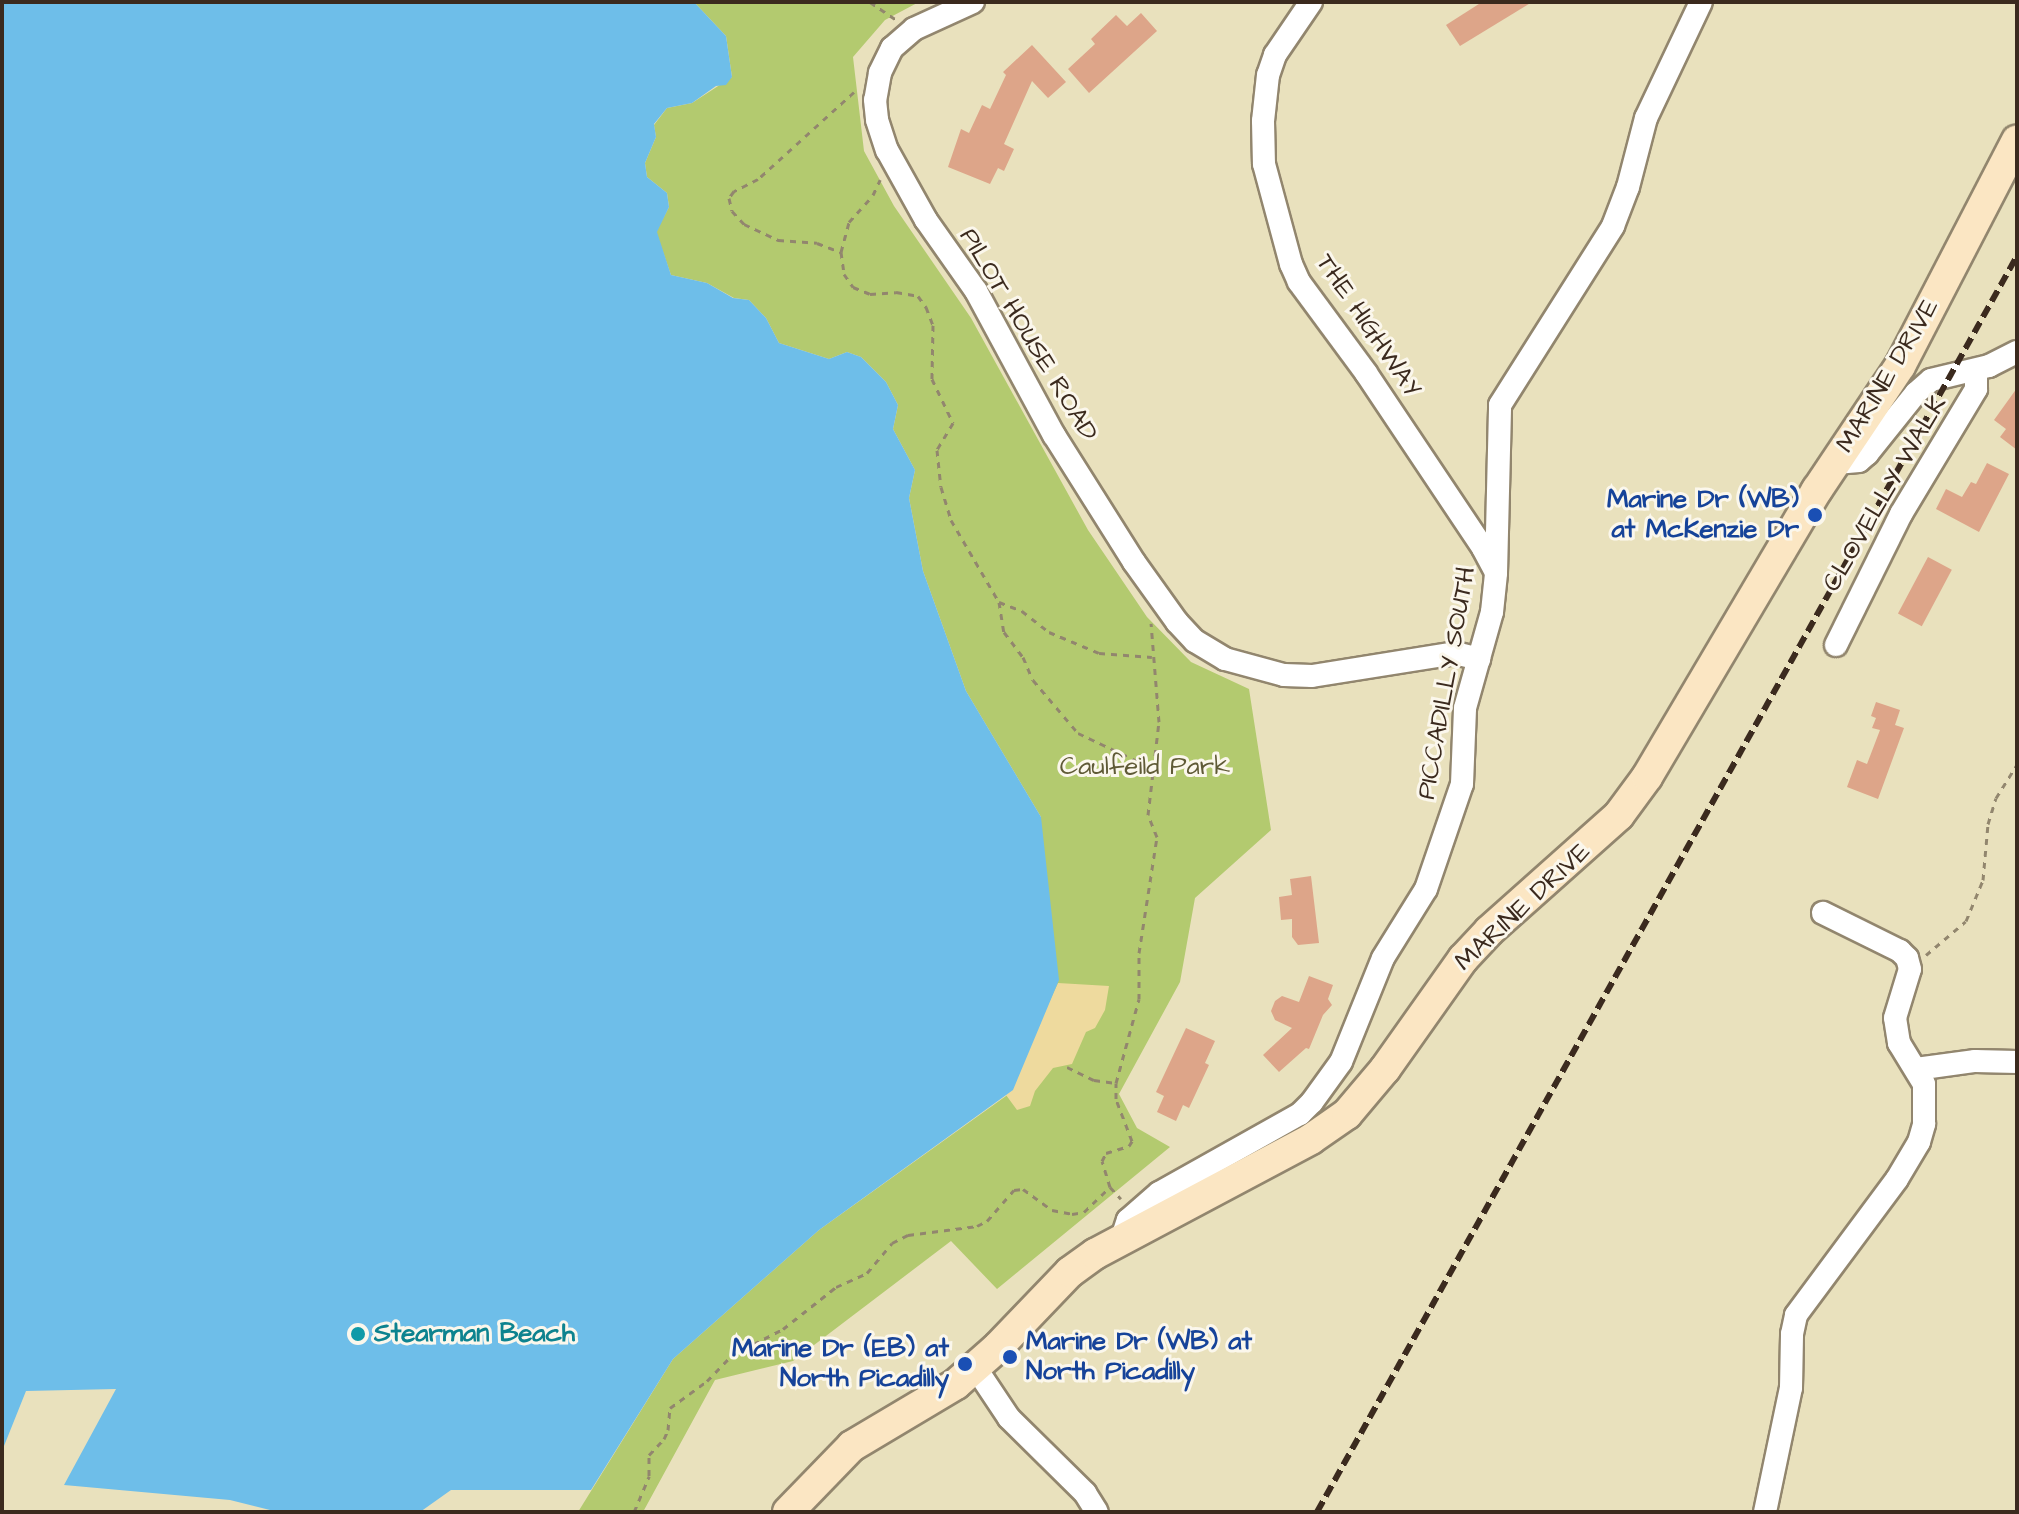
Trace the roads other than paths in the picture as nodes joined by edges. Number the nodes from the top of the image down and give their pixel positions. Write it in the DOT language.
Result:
graph roads {
  1 [pos="973,2"];
  2 [pos="1311,2"];
  3 [pos="1701,2"];
  4 [pos="2017,140"];
  5 [pos="2017,352"];
  6 [pos="1976,370"];
  7 [pos="1836,463"];
  8 [pos="1496,573"];
  9 [pos="1836,645"];
  10 [pos="1479,659"];
  11 [pos="1823,913"];
  12 [pos="2017,1062"];
  13 [pos="1916,1069"];
  14 [pos="1122,1238"];
  15 [pos="975,1367"];
  16 [pos="788,1512"];
  17 [pos="1097,1512"];
  18 [pos="1765,1512"];
  1 -- 10 [label="street, PILOT HOUSE ROAD"];
  2 -- 8 [label="street, THE HIGHWAY"];
  3 -- 8 [label="street, PICCADILLY SOUTH"];
  4 -- 7 [label="main road, MARINE DRIVE"];
  5 -- 6 [label="street"];
  6 -- 7 [label="street"];
  6 -- 9 [label="street, CLOVELLY WALK"];
  7 -- 14 [label="main road, MARINE DRIVE"];
  8 -- 10 [label="street, PICCADILLY SOUTH"];
  10 -- 14 [label="street, PICCADILLY SOUTH"];
  11 -- 13 [label="street"];
  12 -- 13 [label="street"];
  13 -- 18 [label="street"];
  14 -- 15 [label="main road, MARINE DRIVE"];
  15 -- 16 [label="main road, MARINE DRIVE"];
  15 -- 17 [label="street"];
}
